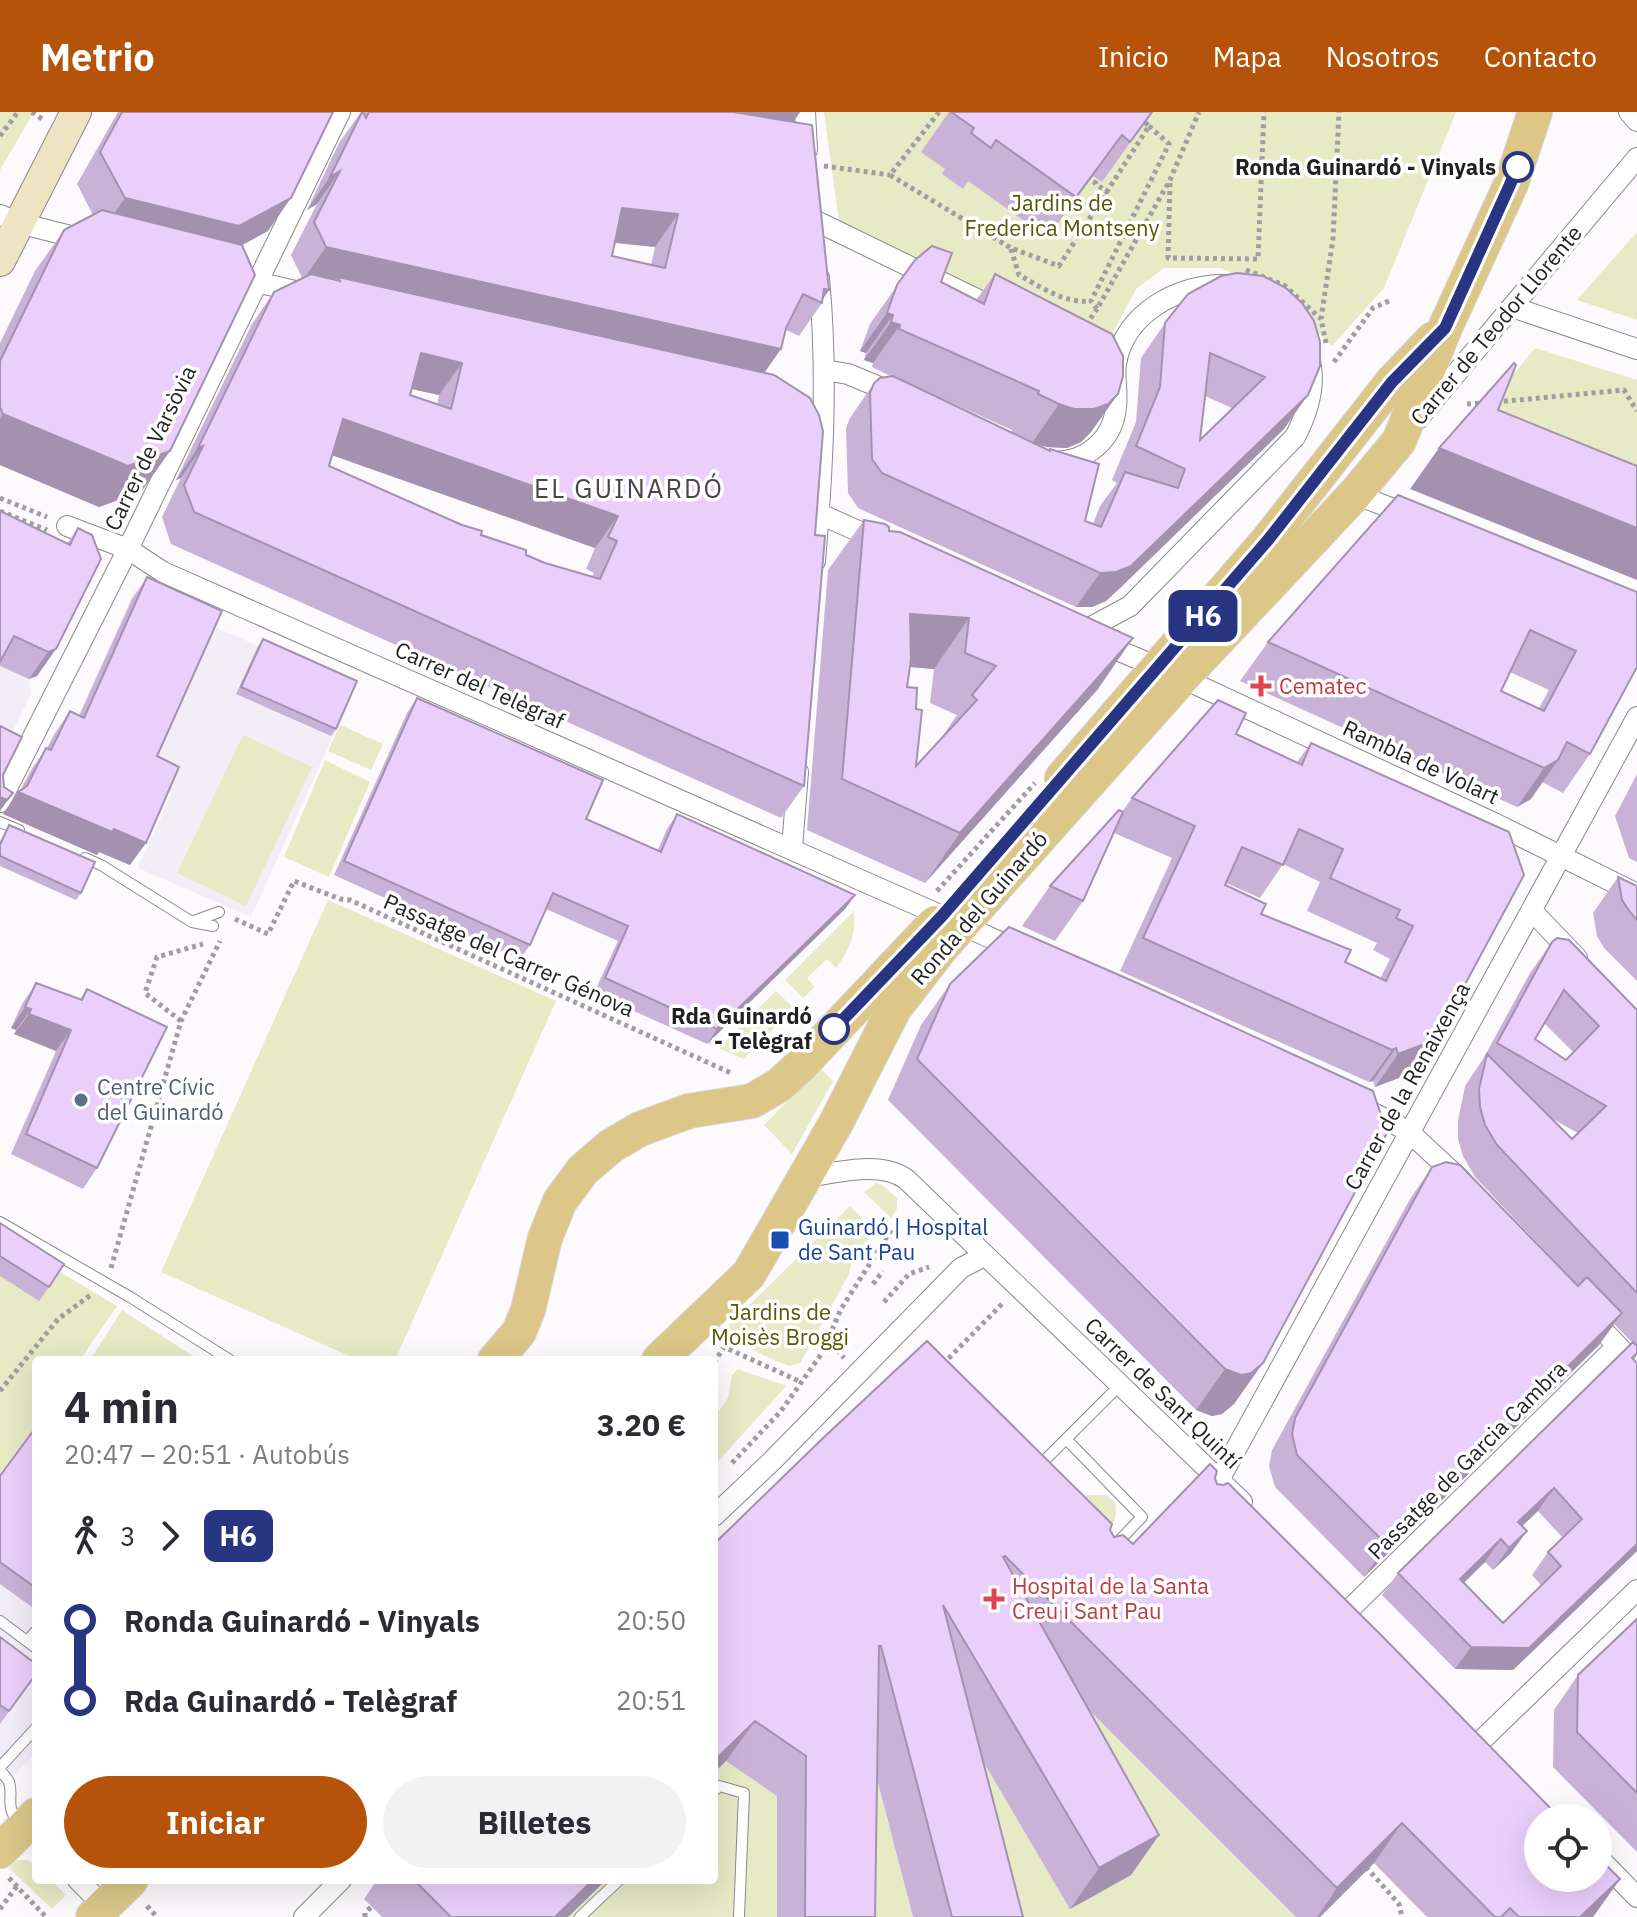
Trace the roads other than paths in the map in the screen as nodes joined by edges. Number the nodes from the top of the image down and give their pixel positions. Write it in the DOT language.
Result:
graph roads {
  1 [pos="76,112"];
  2 [pos="340,112"];
  3 [pos="805,112"];
  4 [pos="1535,112"];
  5 [pos="1629,112"];
  6 [pos="1637,121"];
  7 [pos="780,143"];
  8 [pos="1637,158"];
  9 [pos="9,219"];
  10 [pos="110,246"];
  11 [pos="0,261"];
  12 [pos="208,271"];
  13 [pos="257,283"];
  14 [pos="1250,291"];
  15 [pos="324,298"];
  16 [pos="1512,307"];
  17 [pos="1021,321"];
  18 [pos="1445,328"];
  19 [pos="1304,344"];
  20 [pos="1076,348"];
  21 [pos="1637,349"];
  22 [pos="1115,367"];
  23 [pos="825,370"];
  24 [pos="911,401"];
  25 [pos="802,408"];
  26 [pos="822,428"];
  27 [pos="1399,441"];
  28 [pos="1036,458"];
  29 [pos="1355,494"];
  30 [pos="820,514"];
  31 [pos="1436,527"];
  32 [pos="63,530"];
  33 [pos="128,549"];
  34 [pos="898,550"];
  35 [pos="813,583"];
  36 [pos="1061,626"];
  37 [pos="1085,637"];
  38 [pos="1170,673"];
  39 [pos="1637,717"];
  40 [pos="800,751"];
  41 [pos="0,802"];
  42 [pos="0,822"];
  43 [pos="31,836"];
  44 [pos="792,848"];
  45 [pos="73,853"];
  46 [pos="1562,858"];
  47 [pos="1637,894"];
  48 [pos="947,911"];
  49 [pos="219,912"];
  50 [pos="1533,912"];
  51 [pos="192,922"];
  52 [pos="213,926"];
  53 [pos="1040,961"];
  54 [pos="1595,976"];
  55 [pos="1346,1099"];
  56 [pos="1408,1131"];
  57 [pos="806,1177"];
  58 [pos="1477,1197"];
  59 [pos="0,1222"];
  60 [pos="984,1256"];
  61 [pos="1574,1300"];
  62 [pos="1617,1346"];
  63 [pos="224,1356"];
  64 [pos="498,1356"];
  65 [pos="663,1356"];
  66 [pos="1637,1366"];
  67 [pos="1120,1385"];
  68 [pos="1066,1439"];
  69 [pos="1033,1473"];
  70 [pos="1216,1484"];
  71 [pos="718,1512"];
  72 [pos="1252,1512"];
  73 [pos="1110,1550"];
  74 [pos="1637,1590"];
  75 [pos="0,1621"];
  76 [pos="1368,1626"];
  77 [pos="32,1644"];
  78 [pos="32,1732"];
  79 [pos="1482,1740"];
  80 [pos="0,1768"];
  81 [pos="718,1787"];
  82 [pos="20,1841"];
  83 [pos="1612,1871"];
  84 [pos="81,1884"];
  85 [pos="128,1884"];
  86 [pos="337,1884"];
  87 [pos="615,1884"];
  88 [pos="1637,1897"];
  89 [pos="104,1913"];
  90 [pos="304,1917"];
  91 [pos="580,1917"];
  92 [pos="739,1917"];
  1 -- 9 [label="street"];
  2 -- 13 [label="street, Carrer de Varsòvia"];
  3 -- 7 [label="street"];
  4 -- 18 [label="main road, Ronda del Guinardó"];
  5 -- 6 [label="street"];
  8 -- 16 [label="street, Carrer de Teodor Llorente"];
  9 -- 10 [label="street"];
  9 -- 11 [label="street"];
  12 -- 13 [label="street"];
  13 -- 15 [label="street"];
  13 -- 33 [label="street, Carrer de Varsòvia"];
  14 -- 22 [label="street"];
  16 -- 21 [label="street"];
  16 -- 27 [label="street, Carrer de Teodor Llorente"];
  17 -- 23 [label="street"];
  18 -- 27 [label="main road, Ronda del Guinardó"];
  18 -- 38 [label="main road, Ronda del Guinardó"];
  19 -- 37 [label="street"];
  20 -- 22 [label="street"];
  22 -- 28 [label="street"];
  23 -- 24 [label="street"];
  23 -- 26 [label="street"];
  25 -- 26 [label="street"];
  26 -- 30 [label="street"];
  27 -- 29 [label="main road, Carrer de Teodor Llorente"];
  29 -- 31 [label="street"];
  29 -- 38 [label="main road, Ronda del Guinardó"];
  30 -- 34 [label="street"];
  30 -- 35 [label="street"];
  32 -- 33 [label="street, Carrer del Telègraf"];
  33 -- 41 [label="street, Carrer de Varsòvia"];
  33 -- 44 [label="street, Carrer del Telègraf"];
  36 -- 37 [label="street, Rambla de Volart"];
  37 -- 38 [label="street, Rambla de Volart"];
  38 -- 46 [label="street, Rambla de Volart"];
  38 -- 48 [label="main road, Ronda del Guinardó"];
  39 -- 46 [label="street, Carrer de la Renaixença"];
  40 -- 44 [label="street"];
  42 -- 43 [label="lane"];
  44 -- 48 [label="street, Carrer del Telègraf"];
  45 -- 51 [label="lane"];
  46 -- 47 [label="street, Rambla de Volart"];
  46 -- 50 [label="street, Carrer de la Renaixença"];
  48 -- 53 [label="street, Carrer del Telègraf"];
  48 -- 57 [label="main road, Ronda del Guinardó"];
  48 -- 64 [label="main road, Ronda del Guinardó"];
  49 -- 51 [label="lane"];
  50 -- 54 [label="street"];
  50 -- 56 [label="street, Carrer de la Renaixença"];
  51 -- 52 [label="lane"];
  55 -- 56 [label="street"];
  56 -- 58 [label="street"];
  56 -- 70 [label="street, Carrer de la Renaixença"];
  57 -- 60 [label="street, Carrer de Sant Quintí"];
  57 -- 65 [label="main road, Ronda del Guinardó"];
  59 -- 63 [label="lane"];
  60 -- 67 [label="street, Carrer de Sant Quintí"];
  60 -- 71 [label="street"];
  61 -- 62 [label="street"];
  62 -- 66 [label="street"];
  62 -- 76 [label="street, Passatge de Garcia Cambra"];
  67 -- 68 [label="lane"];
  67 -- 70 [label="street, Carrer de Sant Quintí"];
  68 -- 69 [label="lane"];
  68 -- 73 [label="lane"];
  70 -- 72 [label="street, Carrer de Sant Quintí"];
  74 -- 79 [label="street"];
  75 -- 77 [label="lane"];
  78 -- 80 [label="lane"];
  80 -- 82 [label="lane"];
  81 -- 92 [label="lane"];
  83 -- 88 [label="street"];
  84 -- 89 [label="street"];
  85 -- 89 [label="main road"];
  86 -- 90 [label="street"];
  87 -- 91 [label="lane"];
}
